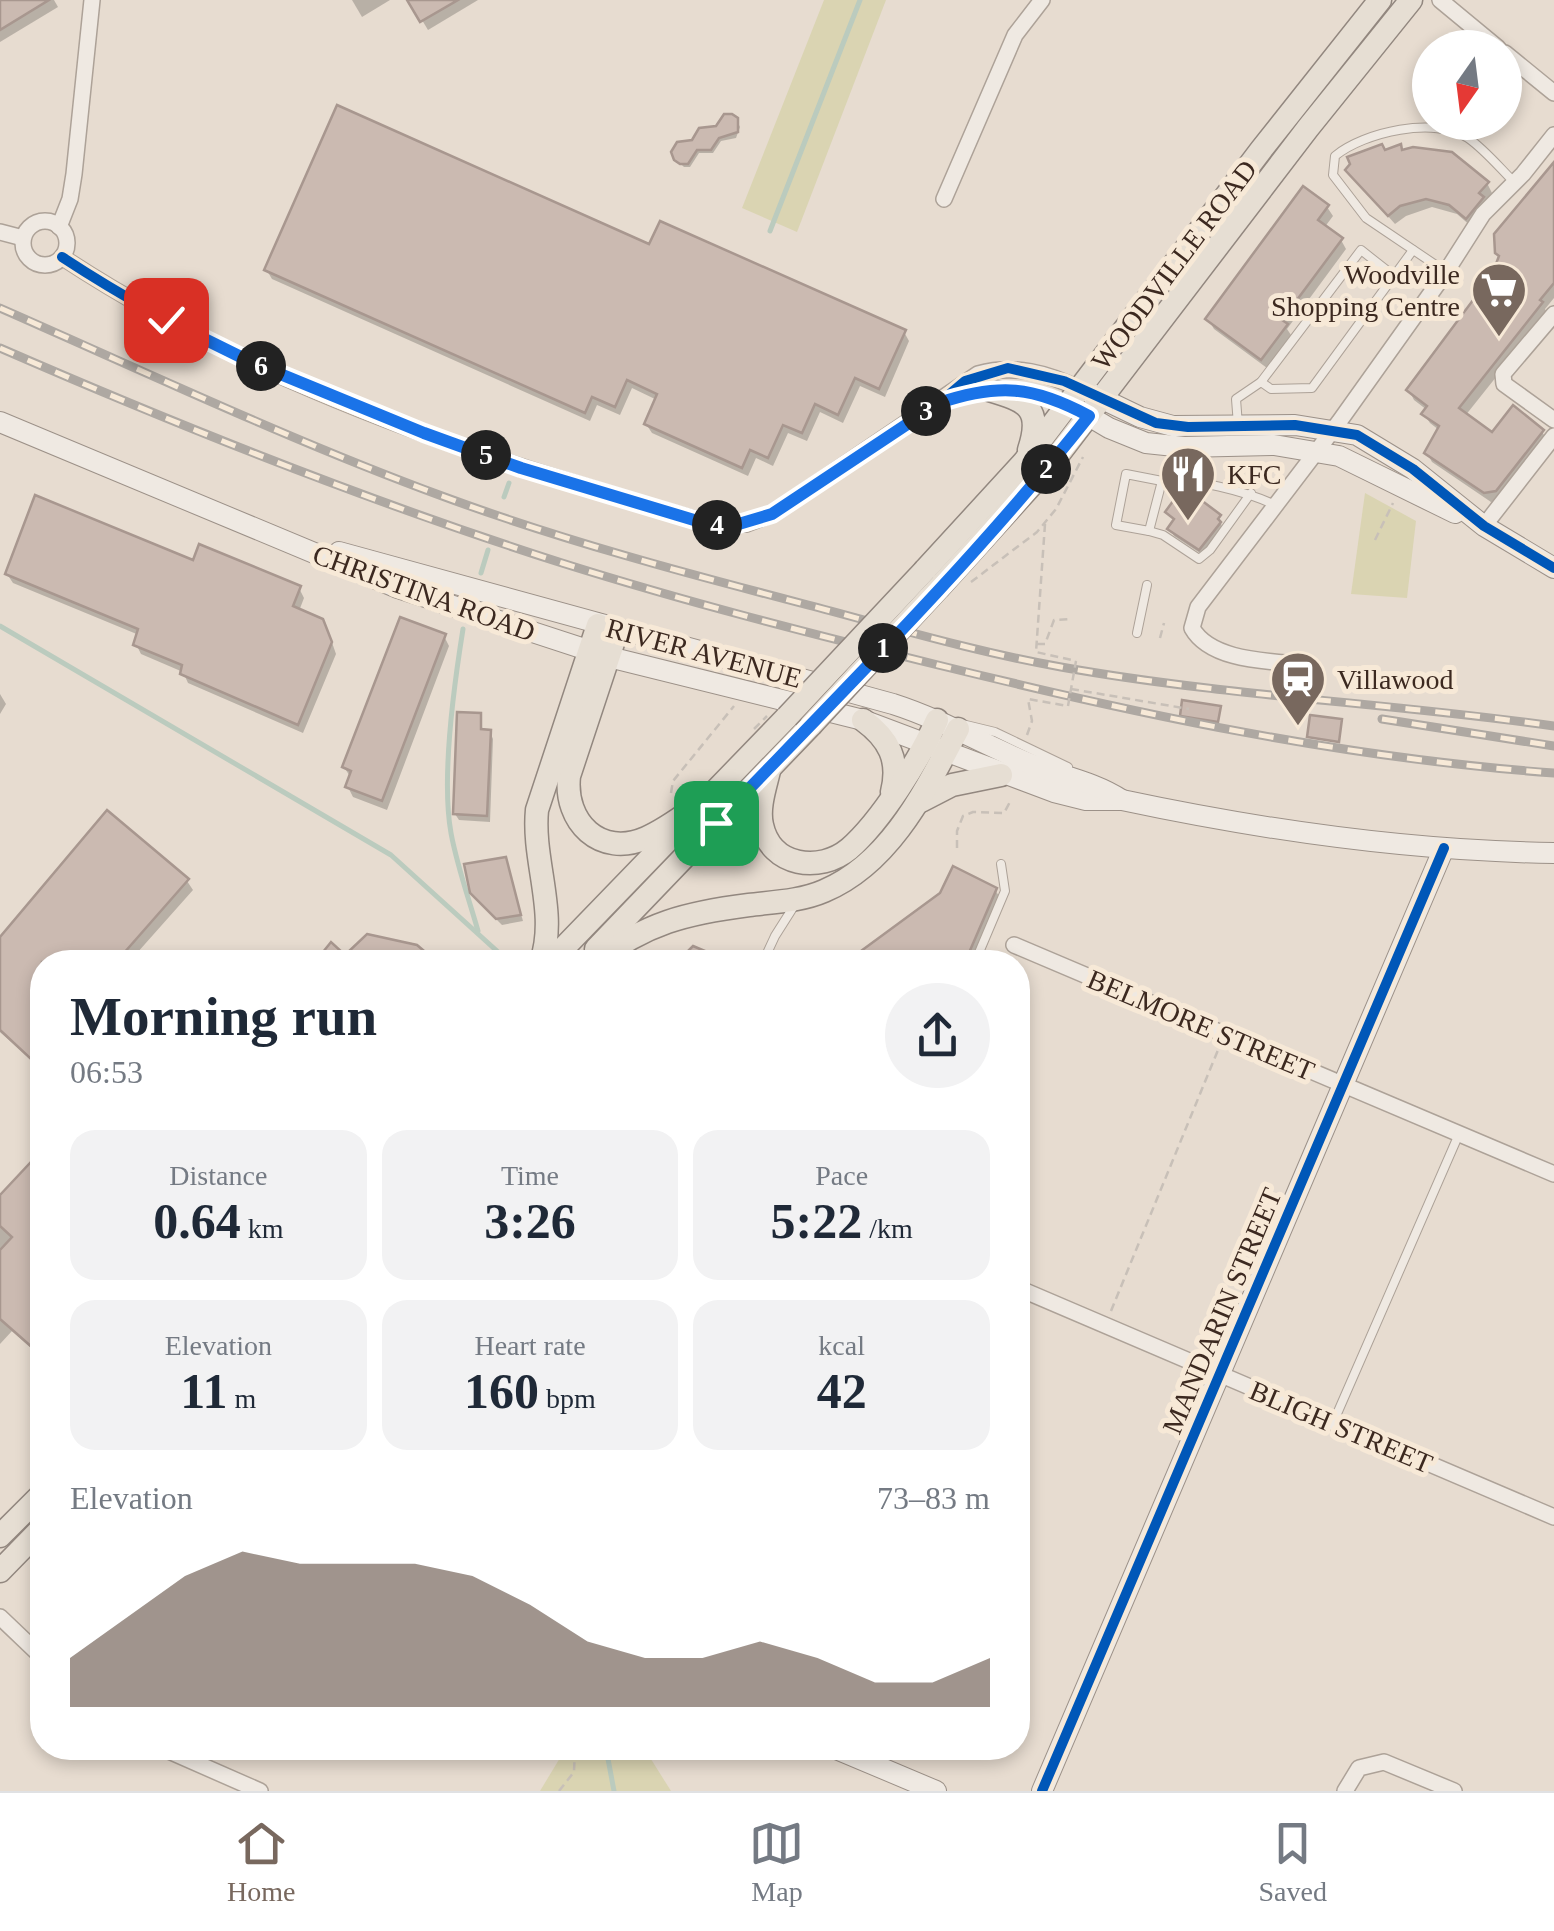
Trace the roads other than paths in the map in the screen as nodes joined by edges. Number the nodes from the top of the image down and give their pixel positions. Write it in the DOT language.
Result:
graph roads {
  1 [pos="92,0"];
  2 [pos="1042,0"];
  3 [pos="1380,0"];
  4 [pos="1411,0"];
  5 [pos="1440,0"];
  6 [pos="1476,30"];
  7 [pos="1522,67"];
  8 [pos="1554,93"];
  9 [pos="1554,135"];
  10 [pos="1513,181"];
  11 [pos="944,198"];
  12 [pos="59,227"];
  13 [pos="0,232"];
  14 [pos="23,238"];
  15 [pos="1412,250"];
  16 [pos="62,258"];
  17 [pos="1446,272"];
  18 [pos="1394,276"];
  19 [pos="1554,314"];
  20 [pos="1261,382"];
  21 [pos="989,390"];
  22 [pos="1085,402"];
  23 [pos="939,403"];
  24 [pos="1554,420"];
  25 [pos="0,422"];
  26 [pos="1334,429"];
  27 [pos="1239,435"];
  28 [pos="1554,436"];
  29 [pos="1184,447"];
  30 [pos="1317,450"];
  31 [pos="1024,462"];
  32 [pos="1184,478"];
  33 [pos="1162,481"];
  34 [pos="1251,493"];
  35 [pos="1275,505"];
  36 [pos="1484,526"];
  37 [pos="1149,532"];
  38 [pos="275,536"];
  39 [pos="1554,568"];
  40 [pos="933,578"];
  41 [pos="1147,585"];
  42 [pos="608,628"];
  43 [pos="1137,633"];
  44 [pos="599,654"];
  45 [pos="1306,665"];
  46 [pos="862,720"];
  47 [pos="948,724"];
  48 [pos="937,747"];
  49 [pos="770,768"];
  50 [pos="1001,775"];
  51 [pos="891,796"];
  52 [pos="706,800"];
  53 [pos="1122,800"];
  54 [pos="921,801"];
  55 [pos="1444,848"];
  56 [pos="1554,853"];
  57 [pos="1001,864"];
  58 [pos="799,898"];
  59 [pos="1014,945"];
  60 [pos="543,950"];
  61 [pos="562,950"];
  62 [pos="596,950"];
  63 [pos="610,950"];
  64 [pos="768,950"];
  65 [pos="980,950"];
  66 [pos="1026,950"];
  67 [pos="1030,952"];
  68 [pos="1342,1086"];
  69 [pos="1459,1134"];
  70 [pos="1554,1174"];
  71 [pos="1030,1293"];
  72 [pos="1220,1375"];
  73 [pos="1333,1423"];
  74 [pos="30,1506"];
  75 [pos="1554,1517"];
  76 [pos="0,1536"];
  77 [pos="30,1540"];
  78 [pos="0,1571"];
  79 [pos="0,1618"];
  80 [pos="30,1646"];
  81 [pos="189,1760"];
  82 [pos="862,1760"];
  83 [pos="260,1791"];
  84 [pos="936,1791"];
  85 [pos="1042,1791"];
  86 [pos="1345,1791"];
  87 [pos="1454,1791"];
  1 -- 12 [label="street"];
  2 -- 11 [label="street"];
  3 -- 22 [label="main road, WOODVILLE ROAD"];
  4 -- 22 [label="main road, WOODVILLE ROAD"];
  5 -- 6 [label="street"];
  7 -- 8 [label="street"];
  9 -- 10 [label="street"];
  10 -- 15 [label="lane"];
  10 -- 17 [label="street"];
  12 -- 14 [label="street"];
  12 -- 16 [label="street"];
  13 -- 14 [label="street"];
  14 -- 16 [label="street"];
  15 -- 17 [label="lane"];
  15 -- 18 [label="lane"];
  16 -- 23 [label="street"];
  17 -- 26 [label="street"];
  18 -- 20 [label="lane"];
  18 -- 20 [label="lane"];
  19 -- 24 [label="street"];
  20 -- 27 [label="lane"];
  21 -- 22 [label="street"];
  21 -- 23 [label="street"];
  21 -- 31 [label="main road"];
  22 -- 23 [label="street"];
  22 -- 27 [label="main road"];
  22 -- 29 [label="main road"];
  22 -- 31 [label="main road, WOODVILLE ROAD"];
  22 -- 40 [label="main road, WOODVILLE ROAD"];
  25 -- 38 [label="main road, CHRISTINA ROAD"];
  26 -- 27 [label="main road"];
  26 -- 30 [label="street"];
  26 -- 36 [label="main road"];
  27 -- 29 [label="main road"];
  27 -- 30 [label="main road"];
  28 -- 36 [label="street"];
  29 -- 32 [label="lane"];
  30 -- 35 [label="street"];
  30 -- 36 [label="main road"];
  31 -- 40 [label="main road, WOODVILLE ROAD"];
  32 -- 33 [label="lane"];
  32 -- 34 [label="lane"];
  33 -- 37 [label="lane"];
  33 -- 37 [label="lane"];
  34 -- 35 [label="lane"];
  34 -- 37 [label="lane"];
  35 -- 45 [label="street"];
  36 -- 39 [label="main road"];
  38 -- 42 [label="main road, RIVER AVENUE"];
  38 -- 44 [label="main road, CHRISTINA ROAD"];
  40 -- 49 [label="main road, WOODVILLE ROAD, bridge"];
  40 -- 52 [label="main road, WOODVILLE ROAD, bridge"];
  41 -- 43 [label="lane"];
  42 -- 44 [label="main road"];
  42 -- 47 [label="main road, RIVER AVENUE"];
  44 -- 46 [label="main road, CHRISTINA ROAD"];
  44 -- 52 [label="main road"];
  44 -- 60 [label="main road"];
  46 -- 48 [label="main road, RIVER AVENUE"];
  46 -- 51 [label="main road"];
  47 -- 48 [label="main road"];
  47 -- 53 [label="main road, RIVER AVENUE"];
  48 -- 50 [label="main road, RIVER AVENUE"];
  48 -- 51 [label="main road"];
  48 -- 54 [label="main road"];
  49 -- 51 [label="main road"];
  49 -- 62 [label="main road, WOODVILLE ROAD"];
  50 -- 53 [label="main road, RIVER AVENUE"];
  50 -- 54 [label="main road"];
  52 -- 61 [label="main road, WOODVILLE ROAD"];
  53 -- 55 [label="main road, RIVER AVENUE"];
  54 -- 58 [label="main road"];
  55 -- 56 [label="main road, RIVER AVENUE"];
  55 -- 68 [label="main road, MANDARIN STREET"];
  57 -- 65 [label="lane"];
  58 -- 63 [label="main road"];
  58 -- 64 [label="lane"];
  59 -- 66 [label="street, BELMORE STREET"];
  67 -- 68 [label="street, BELMORE STREET"];
  68 -- 69 [label="street, BELMORE STREET"];
  68 -- 72 [label="main road, MANDARIN STREET"];
  69 -- 70 [label="street, BELMORE STREET"];
  69 -- 73 [label="lane"];
  71 -- 72 [label="street, BLIGH STREET"];
  72 -- 73 [label="street, BLIGH STREET"];
  72 -- 85 [label="main road, MANDARIN STREET"];
  73 -- 75 [label="street, BLIGH STREET"];
  74 -- 76 [label="main road"];
  77 -- 78 [label="main road"];
  79 -- 80 [label="street"];
  81 -- 83 [label="street"];
  82 -- 84 [label="main road"];
  86 -- 87 [label="street"];
}
